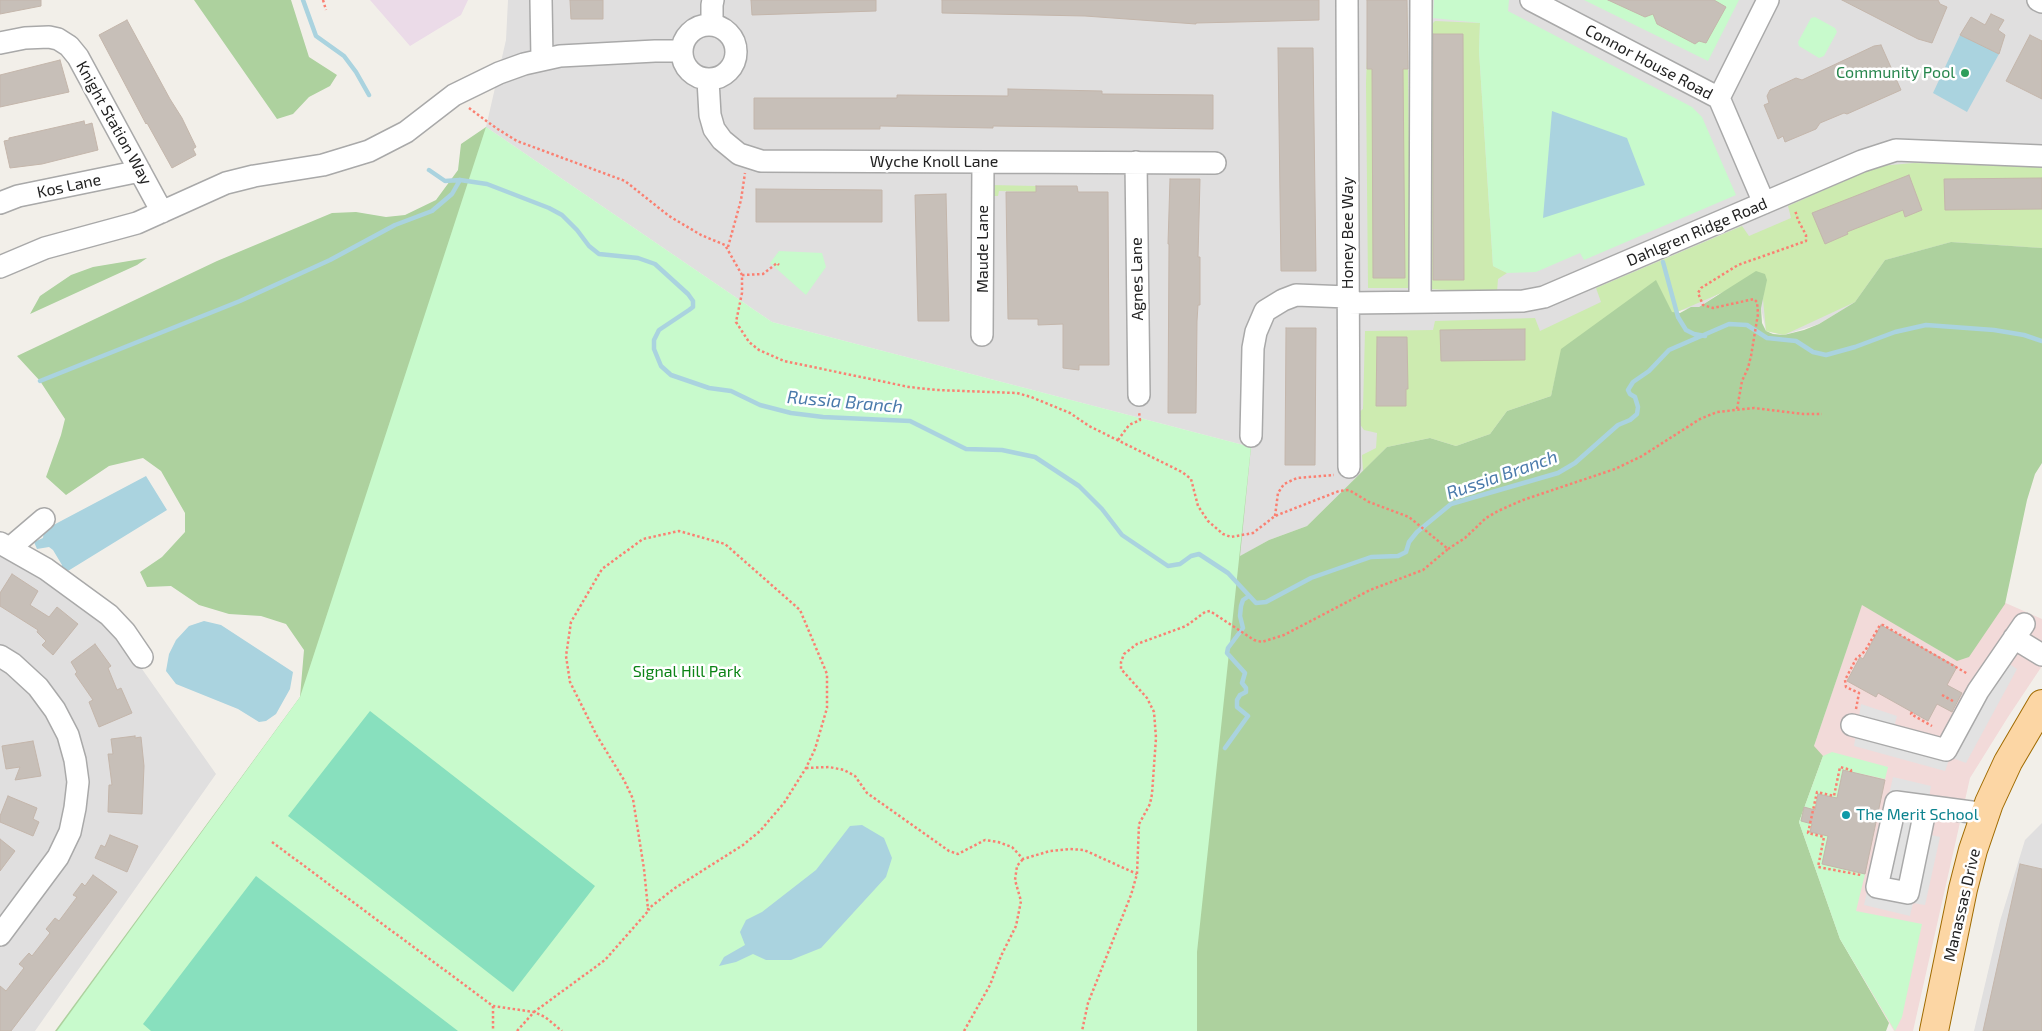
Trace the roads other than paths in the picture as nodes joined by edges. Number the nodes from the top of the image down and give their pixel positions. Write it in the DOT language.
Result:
graph roads {
  1 [pos="541,0"];
  2 [pos="713,0"];
  3 [pos="1347,0"];
  4 [pos="1420,0"];
  5 [pos="1531,0"];
  6 [pos="1768,0"];
  7 [pos="2038,0"];
  8 [pos="2042,2"];
  9 [pos="712,24"];
  10 [pos="0,43"];
  11 [pos="682,51"];
  12 [pos="542,59"];
  13 [pos="708,80"];
  14 [pos="1719,98"];
  15 [pos="2042,156"];
  16 [pos="983,162"];
  17 [pos="1136,162"];
  18 [pos="1215,163"];
  19 [pos="140,171"];
  20 [pos="0,203"];
  21 [pos="1764,203"];
  22 [pos="162,212"];
  23 [pos="0,267"];
  24 [pos="1348,300"];
  25 [pos="1420,302"];
  26 [pos="982,335"];
  27 [pos="1139,396"];
  28 [pos="1251,436"];
  29 [pos="1343,470"];
  30 [pos="44,519"];
  31 [pos="5,546"];
  32 [pos="2042,655"];
  33 [pos="0,656"];
  34 [pos="142,657"];
  35 [pos="2042,704"];
  36 [pos="1852,725"];
  37 [pos="1926,806"];
  38 [pos="1986,814"];
  39 [pos="0,936"];
  40 [pos="1934,1031"];
  1 -- 12 [label="street"];
  2 -- 9 [label="street"];
  3 -- 24 [label="street, Honey Bee Way"];
  4 -- 25 [label="street"];
  5 -- 14 [label="street, Connor House Road"];
  6 -- 14 [label="street"];
  7 -- 8 [label="street"];
  9 -- 11 [label="street"];
  9 -- 13 [label="street"];
  10 -- 19 [label="street, Knight Station Way"];
  11 -- 12 [label="street"];
  11 -- 13 [label="street"];
  12 -- 22 [label="street"];
  13 -- 16 [label="street, Wyche Knoll Lane"];
  14 -- 21 [label="street, Connor House Road"];
  15 -- 21 [label="street, Dahlgren Ridge Road"];
  16 -- 17 [label="street, Wyche Knoll Lane"];
  16 -- 26 [label="street, Maude Lane"];
  17 -- 18 [label="street, Wyche Knoll Lane"];
  17 -- 27 [label="street, Agnes Lane"];
  19 -- 20 [label="street, Kos Lane"];
  19 -- 22 [label="street, Knight Station Way"];
  21 -- 25 [label="street, Dahlgren Ridge Road"];
  22 -- 23 [label="street"];
  24 -- 25 [label="street, Dahlgren Ridge Road"];
  24 -- 28 [label="street, Dahlgren Ridge Road"];
  24 -- 29 [label="street, Honey Bee Way"];
  30 -- 31 [label="street"];
  31 -- 34 [label="street"];
  32 -- 36 [label="street"];
  33 -- 39 [label="street"];
  35 -- 38 [label="main road, Manassas Drive"];
  37 -- 38 [label="street"];
  38 -- 40 [label="main road, Manassas Drive"];
}
